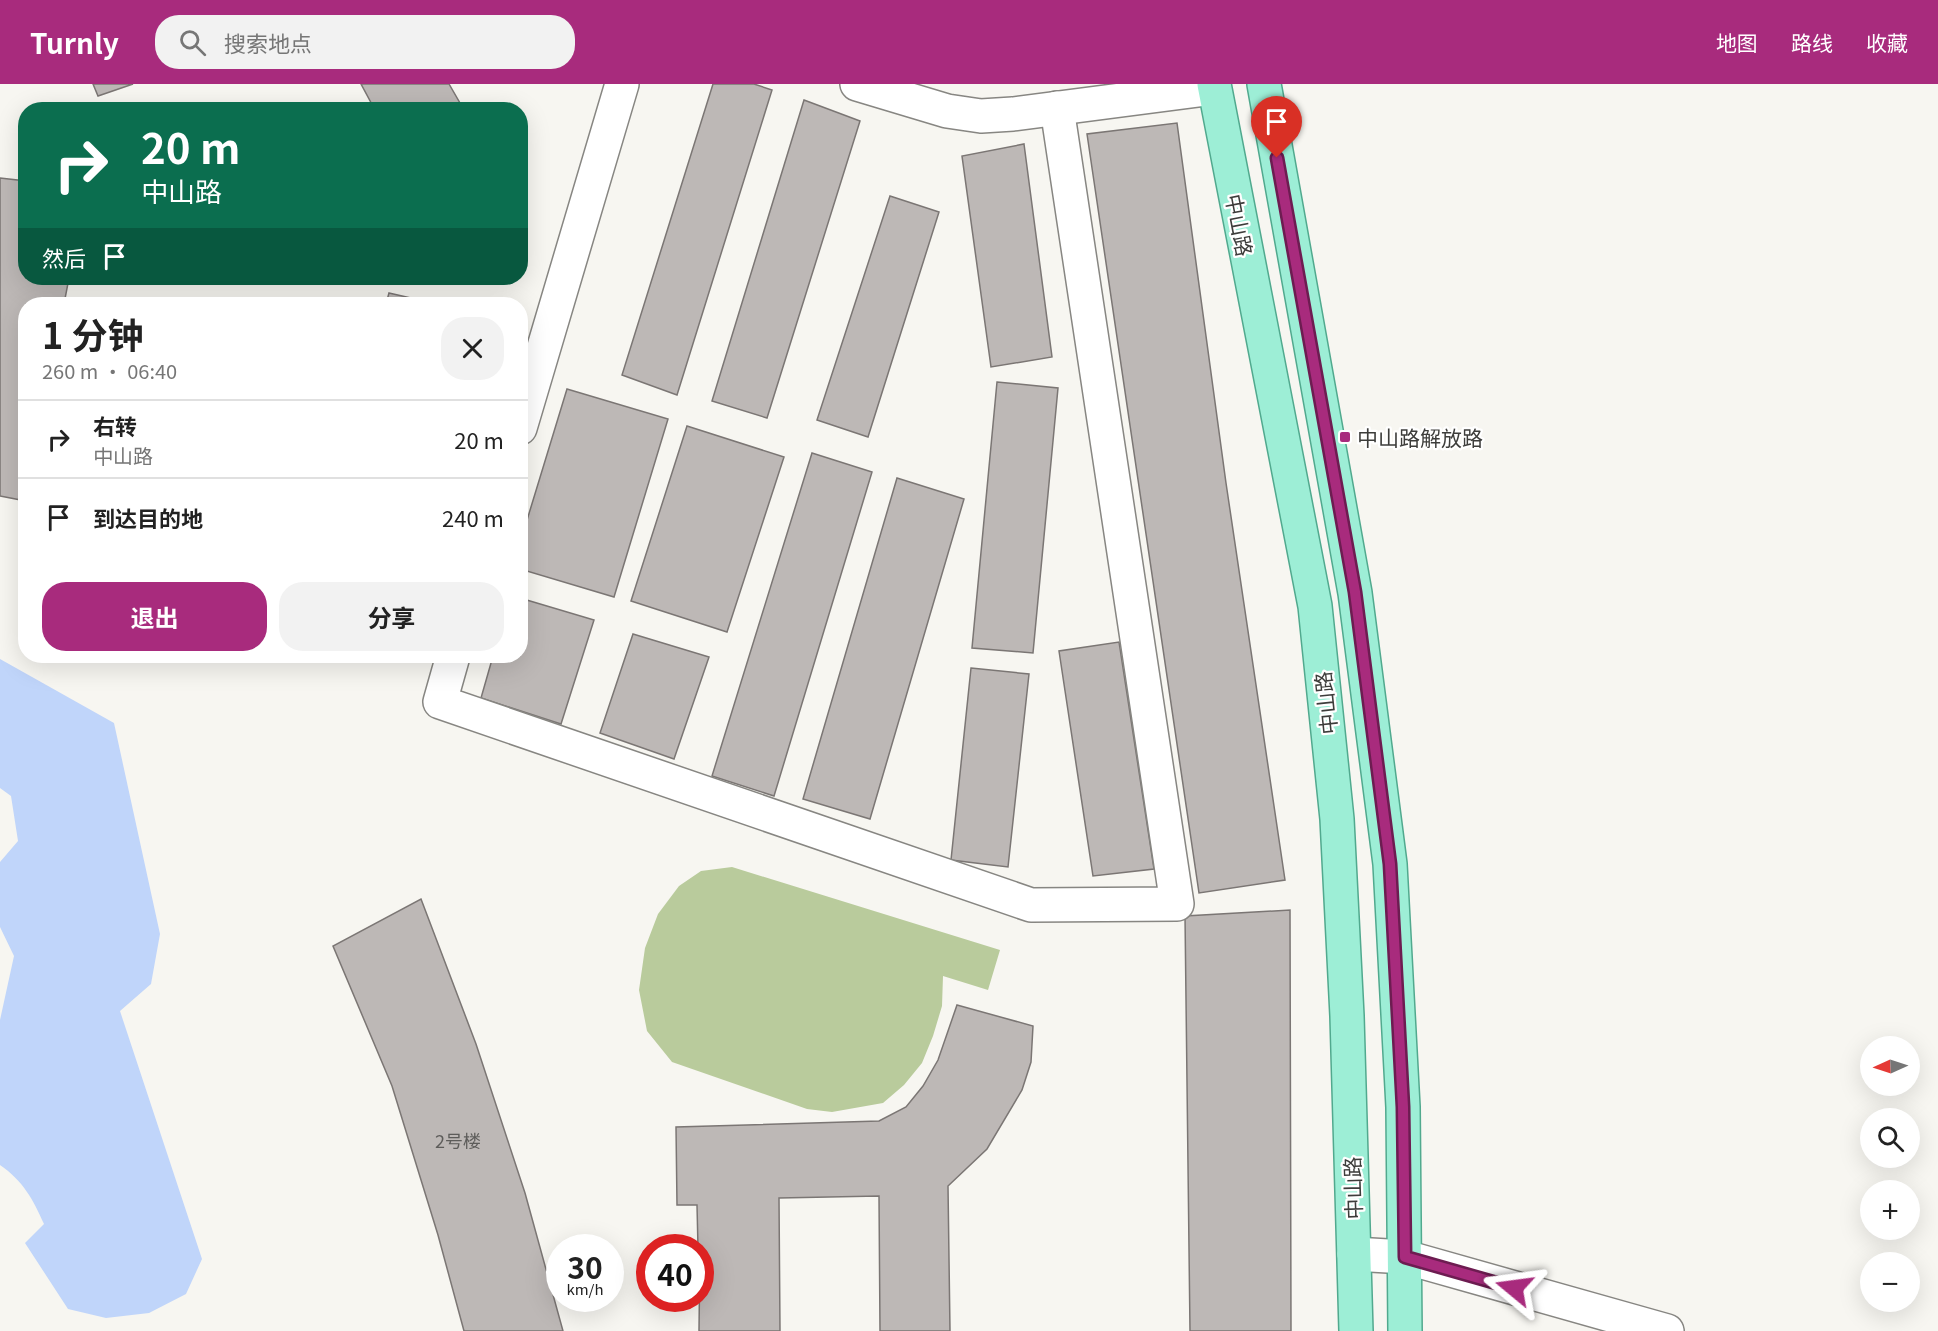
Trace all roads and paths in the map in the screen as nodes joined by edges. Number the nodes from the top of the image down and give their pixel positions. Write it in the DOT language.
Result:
graph roads {
  1 [pos="622,84"];
  2 [pos="856,84"];
  3 [pos="1264,84"];
  4 [pos="1214,86"];
  5 [pos="1057,108"];
  6 [pos="528,401"];
  7 [pos="451,663"];
  8 [pos="1354,1254"];
  9 [pos="1405,1257"];
  10 [pos="1356,1331"];
  11 [pos="1405,1331"];
  12 [pos="1667,1331"];
  1 -- 6 [label="street"];
  2 -- 5 [label="street"];
  3 -- 9 [label="main road, 中山路"];
  4 -- 5 [label="street"];
  4 -- 8 [label="main road, 中山路"];
  5 -- 7 [label="street"];
  8 -- 9 [label="street"];
  8 -- 10 [label="main road, 中山路"];
  9 -- 11 [label="main road, 中山路"];
  9 -- 12 [label="street"];
}
